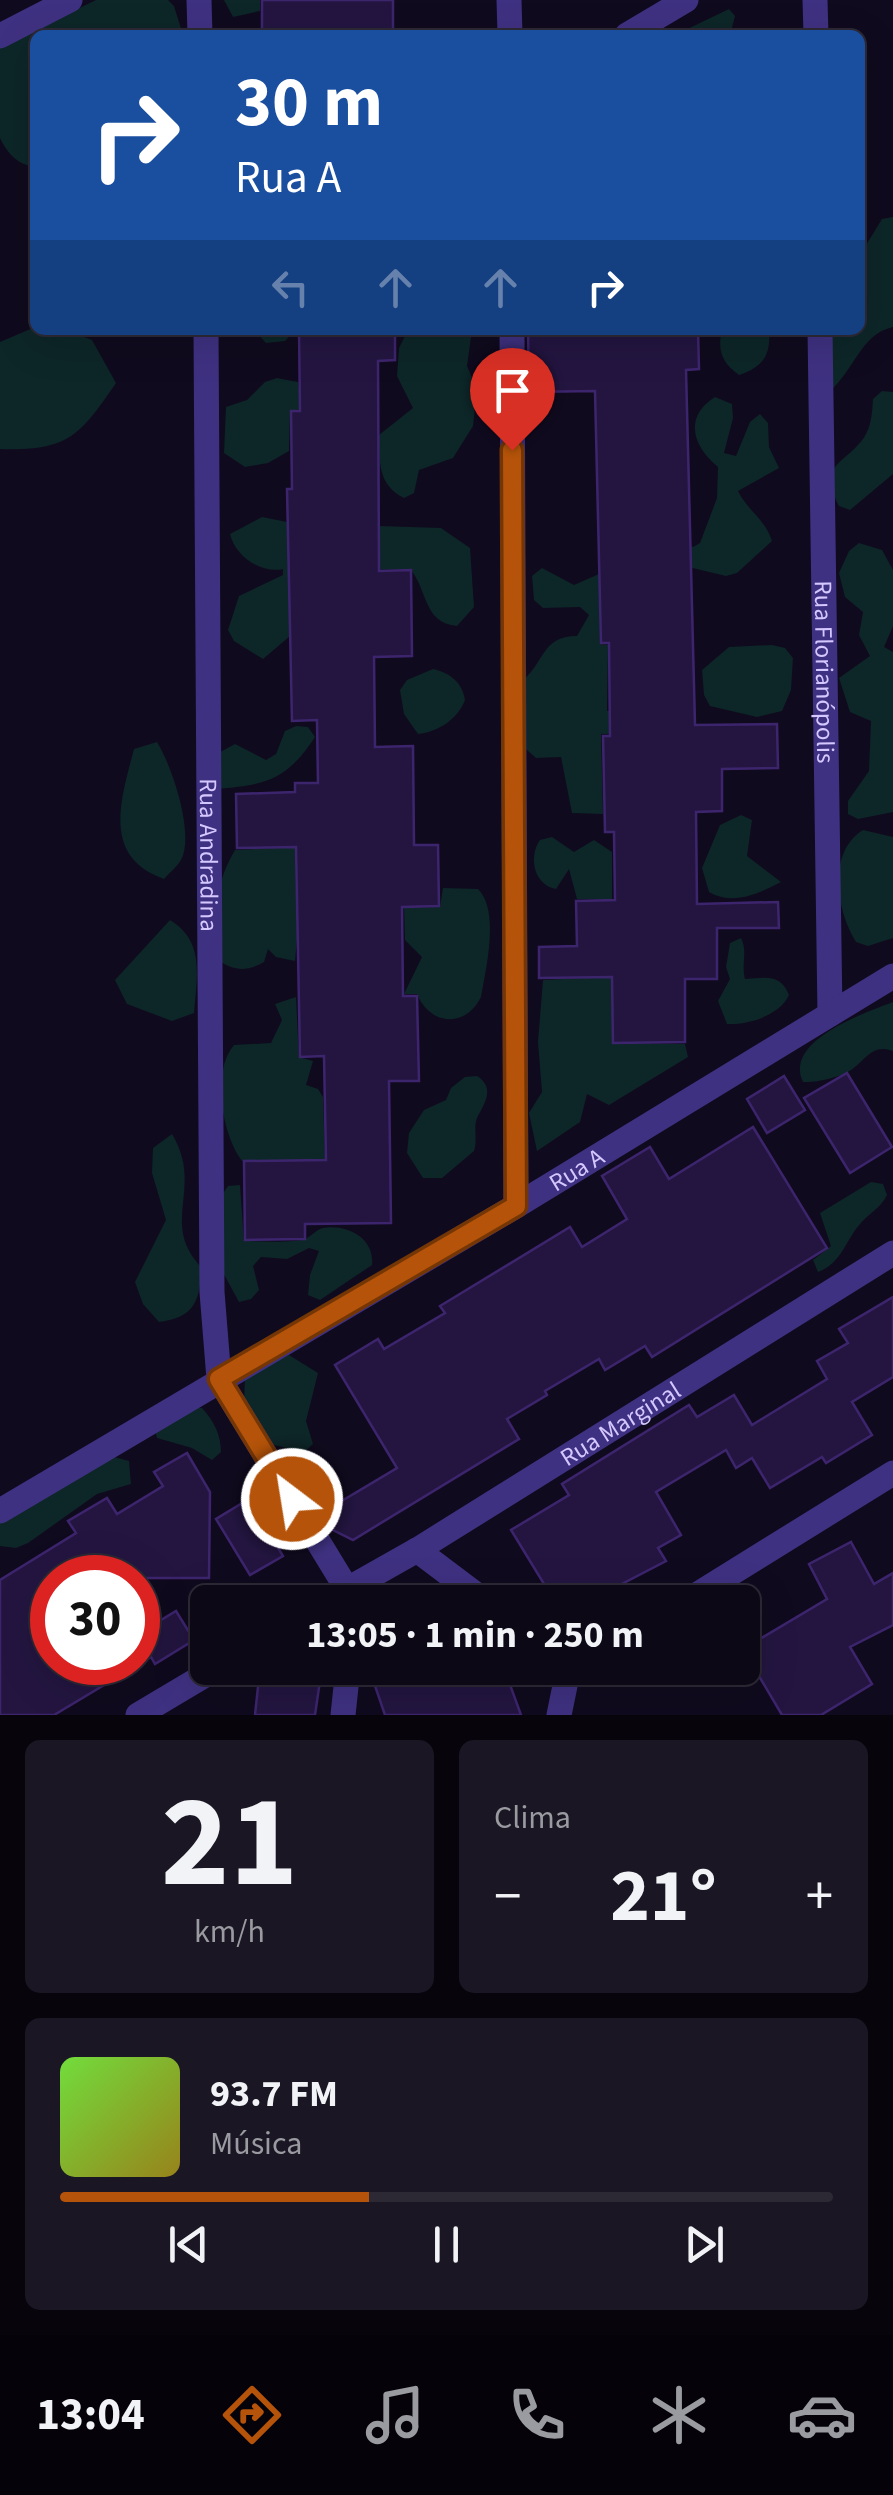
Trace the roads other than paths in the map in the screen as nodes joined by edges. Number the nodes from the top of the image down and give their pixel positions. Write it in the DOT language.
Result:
graph roads {
  1 [pos="70,0"];
  2 [pos="199,0"];
  3 [pos="509,0"];
  4 [pos="686,0"];
  5 [pos="815,0"];
  6 [pos="200,30"];
  7 [pos="510,30"];
  8 [pos="635,30"];
  9 [pos="816,30"];
  10 [pos="0,36"];
  11 [pos="206,335"];
  12 [pos="512,335"];
  13 [pos="820,335"];
  14 [pos="893,976"];
  15 [pos="830,1014"];
  16 [pos="516,1206"];
  17 [pos="893,1252"];
  18 [pos="219,1379"];
  19 [pos="893,1473"];
  20 [pos="0,1511"];
  21 [pos="417,1550"];
  22 [pos="333,1585"];
  23 [pos="361,1585"];
  24 [pos="463,1585"];
  25 [pos="713,1585"];
  26 [pos="190,1684"];
  27 [pos="346,1685"];
  28 [pos="566,1685"];
  29 [pos="138,1715"];
  30 [pos="343,1715"];
  31 [pos="560,1715"];
  1 -- 10 [label="street"];
  2 -- 6 [label="street"];
  3 -- 7 [label="street"];
  4 -- 8 [label="street"];
  5 -- 9 [label="street"];
  11 -- 18 [label="street, Rua Andradina"];
  12 -- 16 [label="street"];
  13 -- 15 [label="street, Rua Florianópolis"];
  14 -- 15 [label="street, Rua A"];
  15 -- 16 [label="street, Rua A"];
  16 -- 18 [label="street, Rua A"];
  17 -- 21 [label="street, Rua Marginal"];
  18 -- 20 [label="street, Rua A"];
  18 -- 22 [label="street"];
  19 -- 25 [label="street"];
  21 -- 23 [label="street, Rua Marginal"];
  21 -- 24 [label="street"];
  26 -- 29 [label="street"];
  27 -- 30 [label="street"];
  28 -- 31 [label="street"];
}
